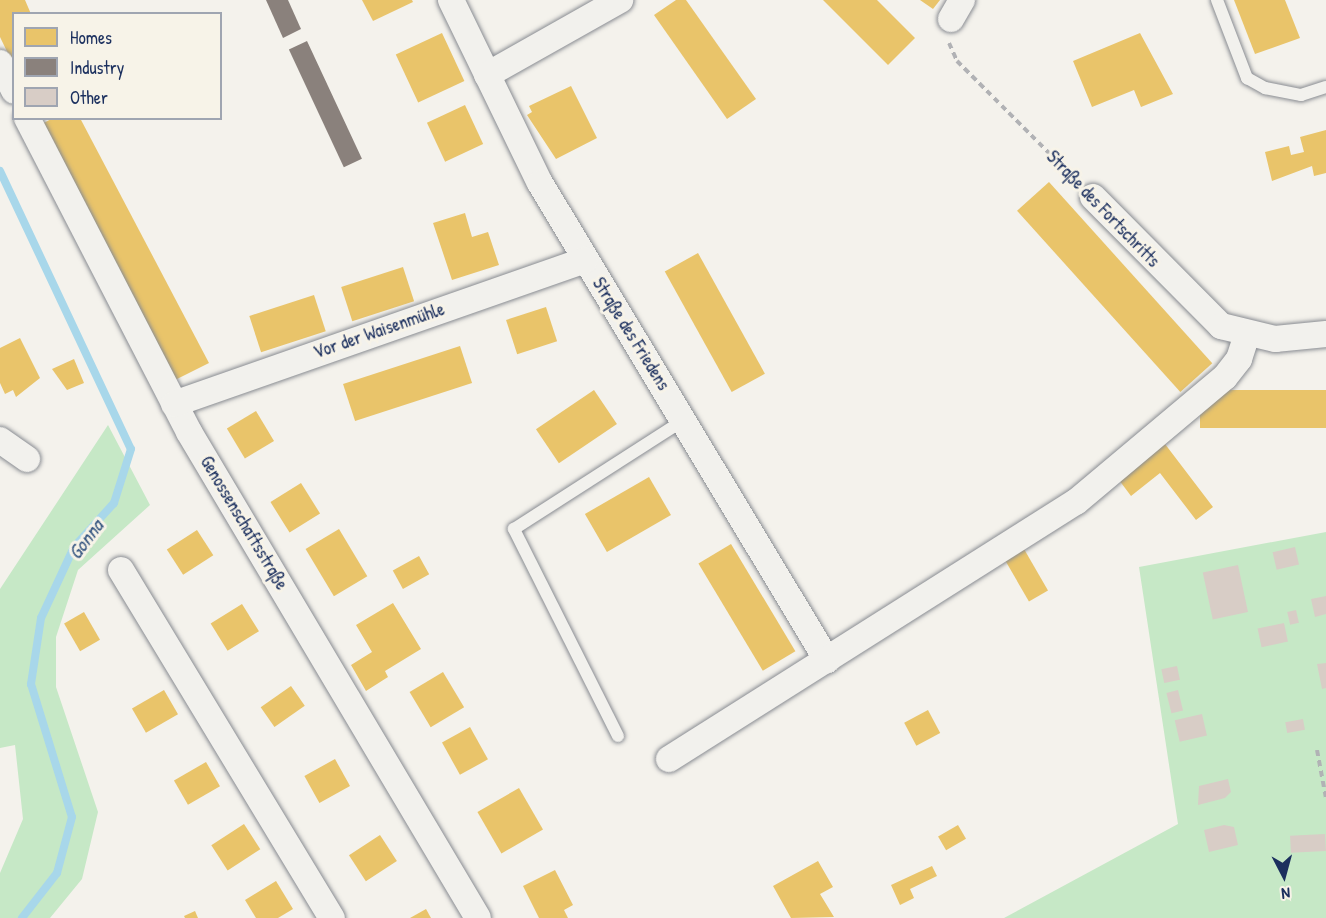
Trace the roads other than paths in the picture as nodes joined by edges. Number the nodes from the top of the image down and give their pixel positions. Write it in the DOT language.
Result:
graph roads {
  1 [pos="451,0"];
  2 [pos="620,0"];
  3 [pos="1217,0"];
  4 [pos="0,63"];
  5 [pos="487,75"];
  6 [pos="12,87"];
  7 [pos="1326,87"];
  8 [pos="28,120"];
  9 [pos="1093,197"];
  10 [pos="585,260"];
  11 [pos="1326,334"];
  12 [pos="1247,335"];
  13 [pos="174,404"];
  14 [pos="684,420"];
  15 [pos="0,440"];
  16 [pos="27,459"];
  17 [pos="121,570"];
  18 [pos="827,660"];
  19 [pos="618,736"];
  20 [pos="669,759"];
  21 [pos="332,918"];
  22 [pos="478,918"];
  1 -- 5 [label="street, Straße des Friedens"];
  2 -- 5 [label="street"];
  3 -- 7 [label="lane"];
  4 -- 6 [label="street"];
  5 -- 10 [label="street, Straße des Friedens"];
  8 -- 13 [label="street, Genossenschaftsstraße"];
  9 -- 12 [label="street, Straße des Fortschritts"];
  10 -- 13 [label="street, Vor der Waisenmühle"];
  10 -- 14 [label="street, Straße des Friedens"];
  11 -- 12 [label="street, Straße des Fortschritts"];
  12 -- 18 [label="street"];
  13 -- 22 [label="street, Genossenschaftsstraße"];
  14 -- 18 [label="street, Straße des Friedens"];
  14 -- 19 [label="lane"];
  15 -- 16 [label="street"];
  17 -- 21 [label="street"];
  18 -- 20 [label="street"];
}
